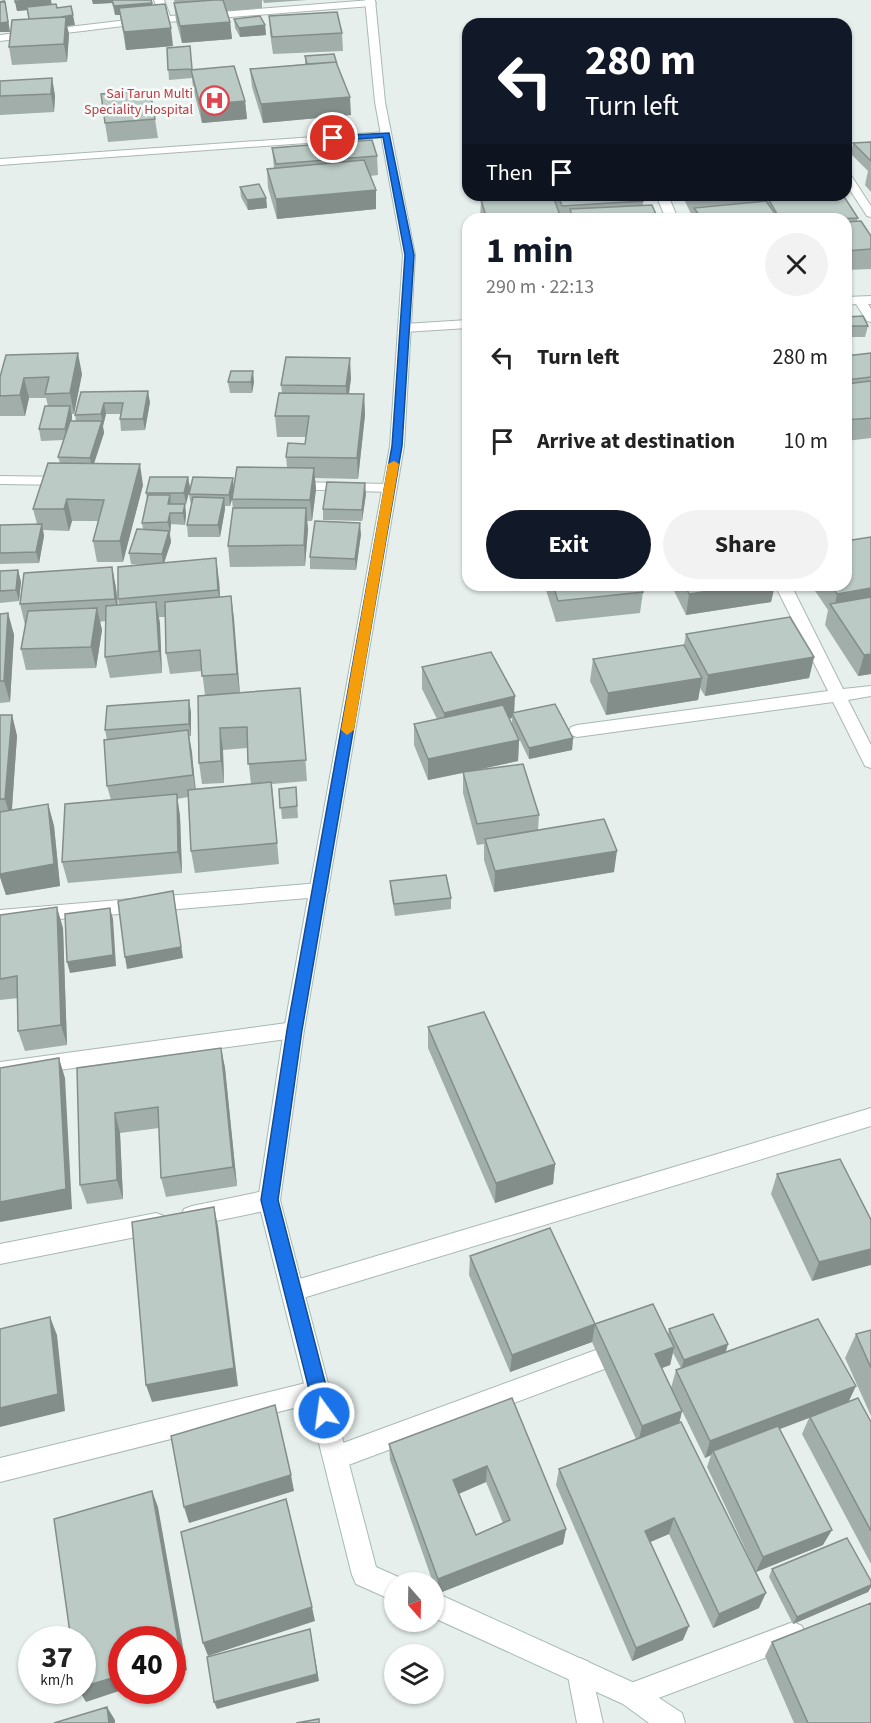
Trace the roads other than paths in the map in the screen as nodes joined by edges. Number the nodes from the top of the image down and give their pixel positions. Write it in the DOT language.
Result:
graph roads {
  1 [pos="159,0"];
  2 [pos="370,1"];
  3 [pos="167,19"];
  4 [pos="0,38"];
  5 [pos="386,135"];
  6 [pos="0,162"];
  7 [pos="852,185"];
  8 [pos="871,214"];
  9 [pos="859,300"];
  10 [pos="871,318"];
  11 [pos="462,324"];
  12 [pos="404,328"];
  13 [pos="0,480"];
  14 [pos="83,482"];
  15 [pos="283,486"];
  16 [pos="390,488"];
  17 [pos="786,591"];
  18 [pos="871,691"];
  19 [pos="838,696"];
  20 [pos="577,731"];
  21 [pos="871,762"];
  22 [pos="320,890"];
  23 [pos="0,917"];
  24 [pos="294,1030"];
  25 [pos="0,1070"];
  26 [pos="871,1117"];
  27 [pos="269,1200"];
  28 [pos="0,1254"];
  29 [pos="293,1291"];
  30 [pos="628,1349"];
  31 [pos="318,1391"];
  32 [pos="335,1458"];
  33 [pos="0,1470"];
  34 [pos="384,1584"];
  35 [pos="444,1610"];
  36 [pos="817,1626"];
  37 [pos="580,1671"];
  38 [pos="632,1695"];
  39 [pos="590,1723"];
  40 [pos="672,1723"];
  1 -- 3 [label="street"];
  2 -- 3 [label="street"];
  2 -- 5 [label="street"];
  3 -- 4 [label="street"];
  5 -- 6 [label="street"];
  5 -- 12 [label="street"];
  7 -- 8 [label="street"];
  9 -- 10 [label="street"];
  11 -- 12 [label="street"];
  12 -- 16 [label="street"];
  13 -- 14 [label="street"];
  15 -- 16 [label="street"];
  16 -- 22 [label="street"];
  17 -- 19 [label="street"];
  18 -- 19 [label="street"];
  19 -- 20 [label="street"];
  19 -- 21 [label="street"];
  22 -- 23 [label="street"];
  22 -- 24 [label="street"];
  24 -- 25 [label="street"];
  24 -- 27 [label="street"];
  26 -- 29 [label="street"];
  27 -- 28 [label="street"];
  27 -- 29 [label="street"];
  29 -- 31 [label="street"];
  30 -- 32 [label="street"];
  31 -- 32 [label="street"];
  31 -- 33 [label="street"];
  32 -- 34 [label="street"];
  35 -- 37 [label="street"];
  36 -- 38 [label="street"];
  37 -- 38 [label="street"];
  37 -- 39 [label="street"];
  38 -- 40 [label="street"];
}
